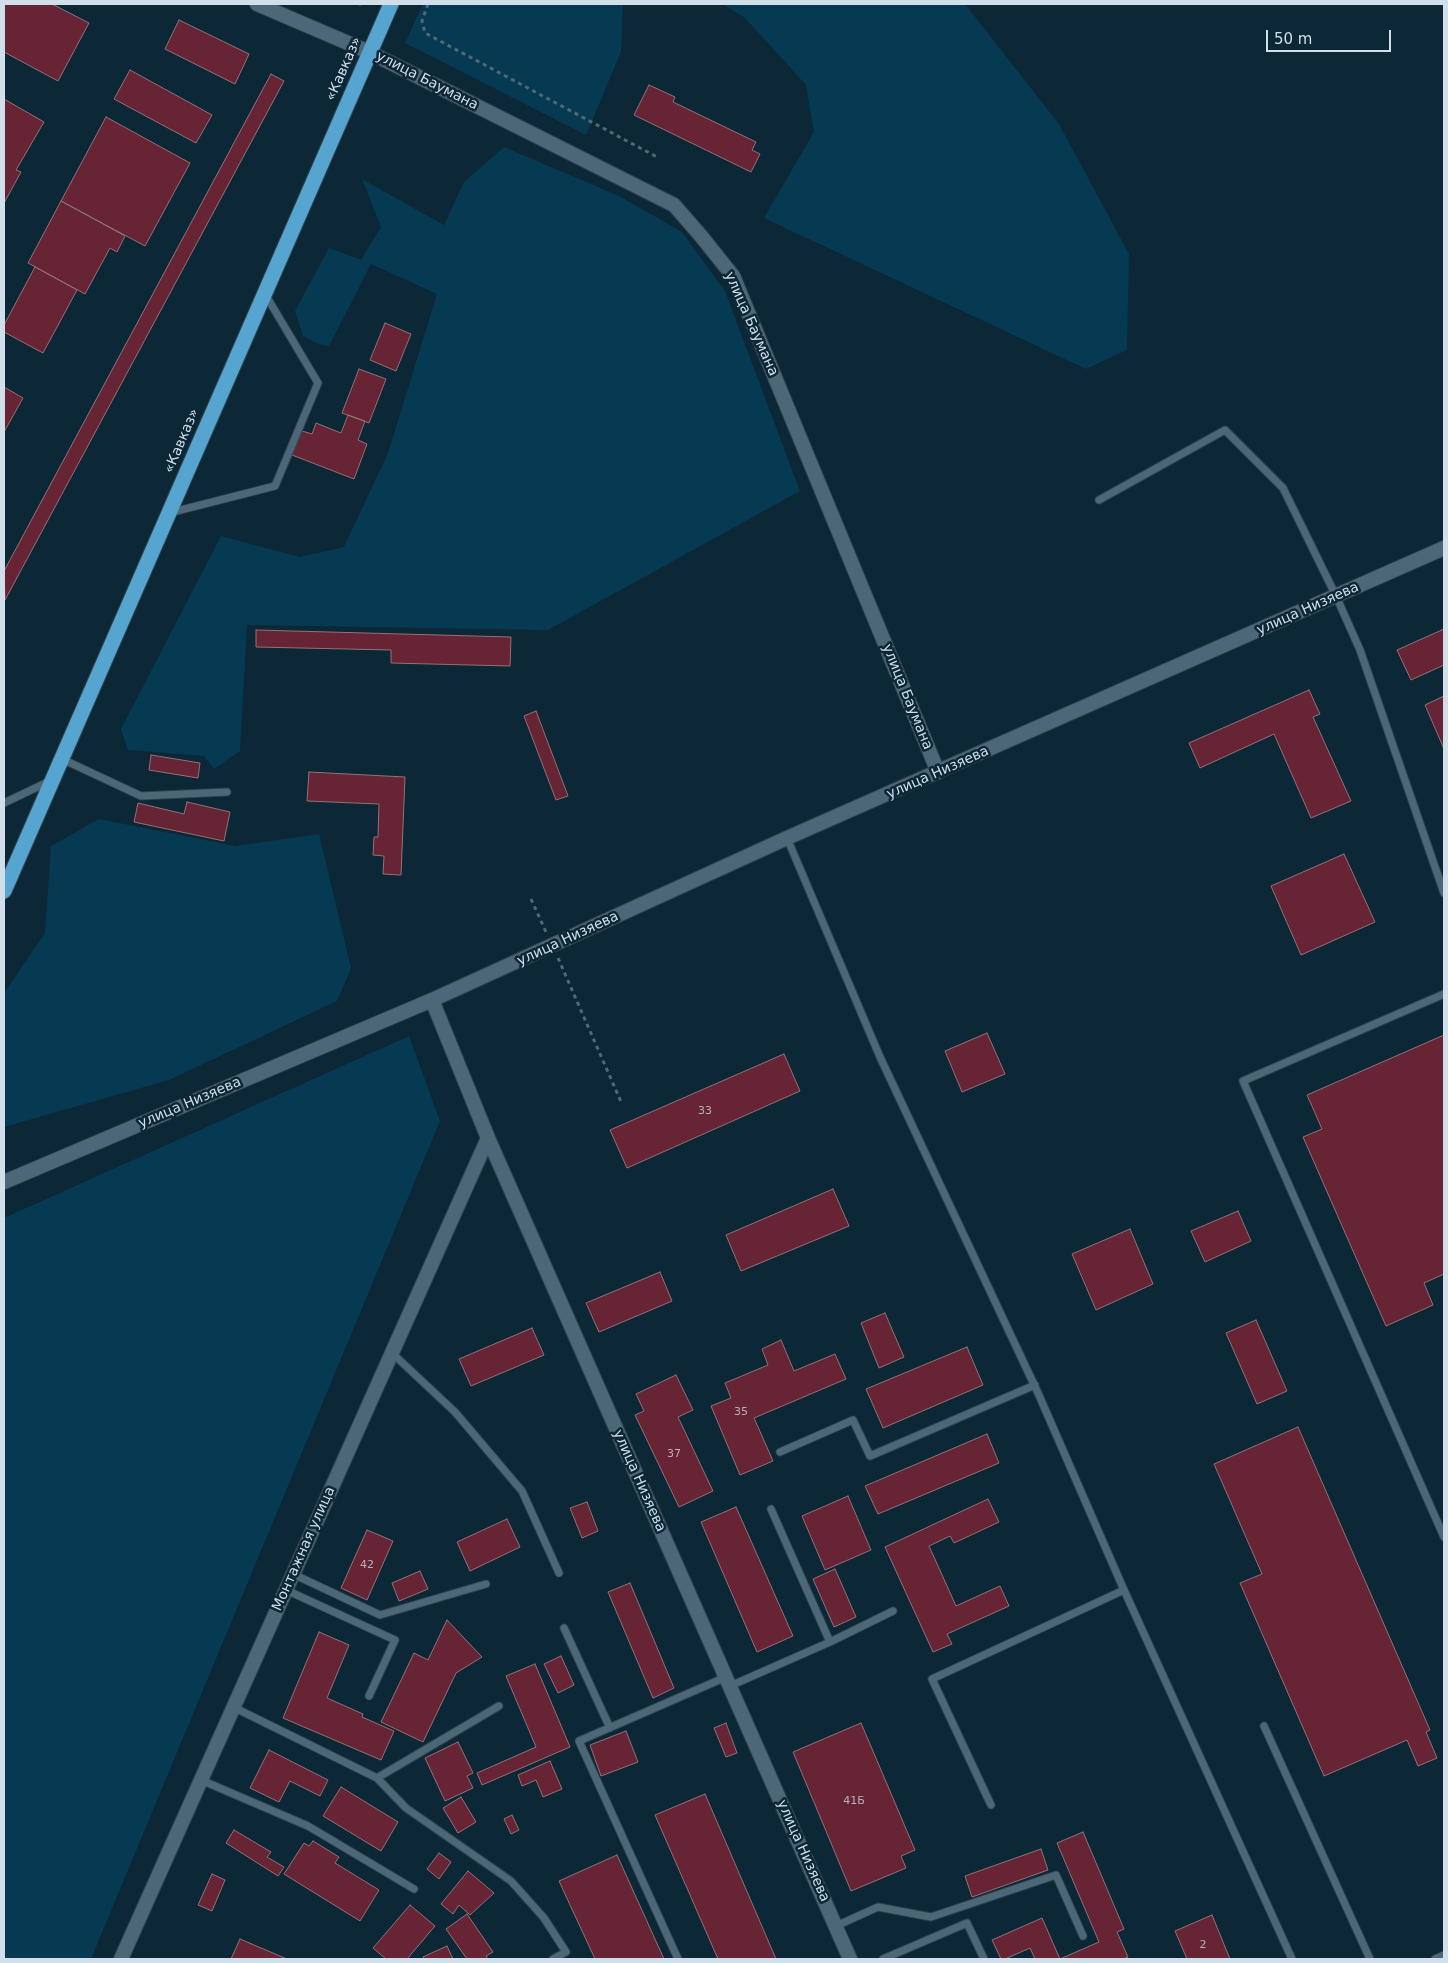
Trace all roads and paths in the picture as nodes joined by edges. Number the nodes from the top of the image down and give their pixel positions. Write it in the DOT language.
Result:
graph roads {
  1 [pos="258,4"];
  2 [pos="391,4"];
  3 [pos="428,4"];
  4 [pos="369,52"];
  5 [pos="657,157"];
  6 [pos="264,293"];
  7 [pos="1099,500"];
  8 [pos="169,513"];
  9 [pos="1444,548"];
  10 [pos="1336,596"];
  11 [pos="62,759"];
  12 [pos="938,772"];
  13 [pos="52,780"];
  14 [pos="228,792"];
  15 [pos="4,804"];
  16 [pos="787,838"];
  17 [pos="4,891"];
  18 [pos="1444,893"];
  19 [pos="531,898"];
  20 [pos="552,946"];
  21 [pos="1444,994"];
  22 [pos="432,1000"];
  23 [pos="622,1104"];
  24 [pos="488,1138"];
  25 [pos="4,1182"];
  26 [pos="392,1354"];
  27 [pos="1035,1386"];
  28 [pos="780,1452"];
  29 [pos="771,1509"];
  30 [pos="1444,1537"];
  31 [pos="559,1573"];
  32 [pos="293,1574"];
  33 [pos="486,1584"];
  34 [pos="286,1590"];
  35 [pos="1124,1590"];
  36 [pos="893,1611"];
  37 [pos="564,1628"];
  38 [pos="830,1642"];
  39 [pos="728,1682"];
  40 [pos="369,1696"];
  41 [pos="499,1706"];
  42 [pos="233,1707"];
  43 [pos="1264,1726"];
  44 [pos="610,1728"];
  45 [pos="377,1778"];
  46 [pos="200,1780"];
  47 [pos="991,1805"];
  48 [pos="414,1889"];
  49 [pos="836,1926"];
  50 [pos="1083,1936"];
  51 [pos="1444,1955"];
  52 [pos="121,1959"];
  53 [pos="553,1959"];
  54 [pos="678,1959"];
  55 [pos="850,1959"];
  56 [pos="883,1959"];
  57 [pos="984,1959"];
  58 [pos="1292,1959"];
  59 [pos="1370,1959"];
  60 [pos="1435,1959"];
  1 -- 4 [label="street, улица Баумана"];
  2 -- 4 [label="highway, «Кавказ»"];
  3 -- 5 [label="path"];
  4 -- 6 [label="highway, «Кавказ»"];
  4 -- 12 [label="street, улица Баумана"];
  6 -- 8 [label="highway, «Кавказ»"];
  6 -- 8 [label="lane"];
  7 -- 10 [label="lane"];
  8 -- 11 [label="highway, «Кавказ»"];
  9 -- 10 [label="street, улица Низяева"];
  10 -- 12 [label="street, улица Низяева"];
  10 -- 18 [label="lane"];
  11 -- 13 [label="highway, «Кавказ»"];
  11 -- 14 [label="lane"];
  12 -- 16 [label="street, улица Низяева"];
  13 -- 15 [label="lane"];
  13 -- 17 [label="highway, «Кавказ»"];
  16 -- 20 [label="street, улица Низяева"];
  16 -- 27 [label="lane"];
  19 -- 20 [label="path"];
  20 -- 22 [label="street, улица Низяева"];
  20 -- 23 [label="path"];
  21 -- 30 [label="lane"];
  22 -- 24 [label="street, улица Низяева"];
  22 -- 25 [label="street, улица Низяева"];
  24 -- 26 [label="street, Монтажная улица"];
  24 -- 39 [label="street, улица Низяева"];
  26 -- 31 [label="lane"];
  26 -- 32 [label="street, Монтажная улица"];
  27 -- 28 [label="lane"];
  27 -- 35 [label="lane"];
  29 -- 38 [label="lane"];
  32 -- 33 [label="lane"];
  32 -- 34 [label="street, Монтажная улица"];
  34 -- 40 [label="lane"];
  34 -- 42 [label="street, Монтажная улица"];
  35 -- 47 [label="lane"];
  35 -- 58 [label="lane"];
  36 -- 38 [label="lane"];
  37 -- 44 [label="lane"];
  38 -- 39 [label="lane"];
  39 -- 44 [label="lane"];
  39 -- 49 [label="street, улица Низяева"];
  41 -- 45 [label="lane"];
  42 -- 45 [label="lane"];
  42 -- 46 [label="street, Монтажная улица"];
  43 -- 59 [label="lane"];
  44 -- 54 [label="lane"];
  45 -- 53 [label="lane"];
  46 -- 48 [label="lane"];
  46 -- 52 [label="street, Монтажная улица"];
  49 -- 50 [label="lane"];
  49 -- 55 [label="street, улица Низяева"];
  51 -- 60 [label="lane"];
  56 -- 57 [label="lane"];
}
